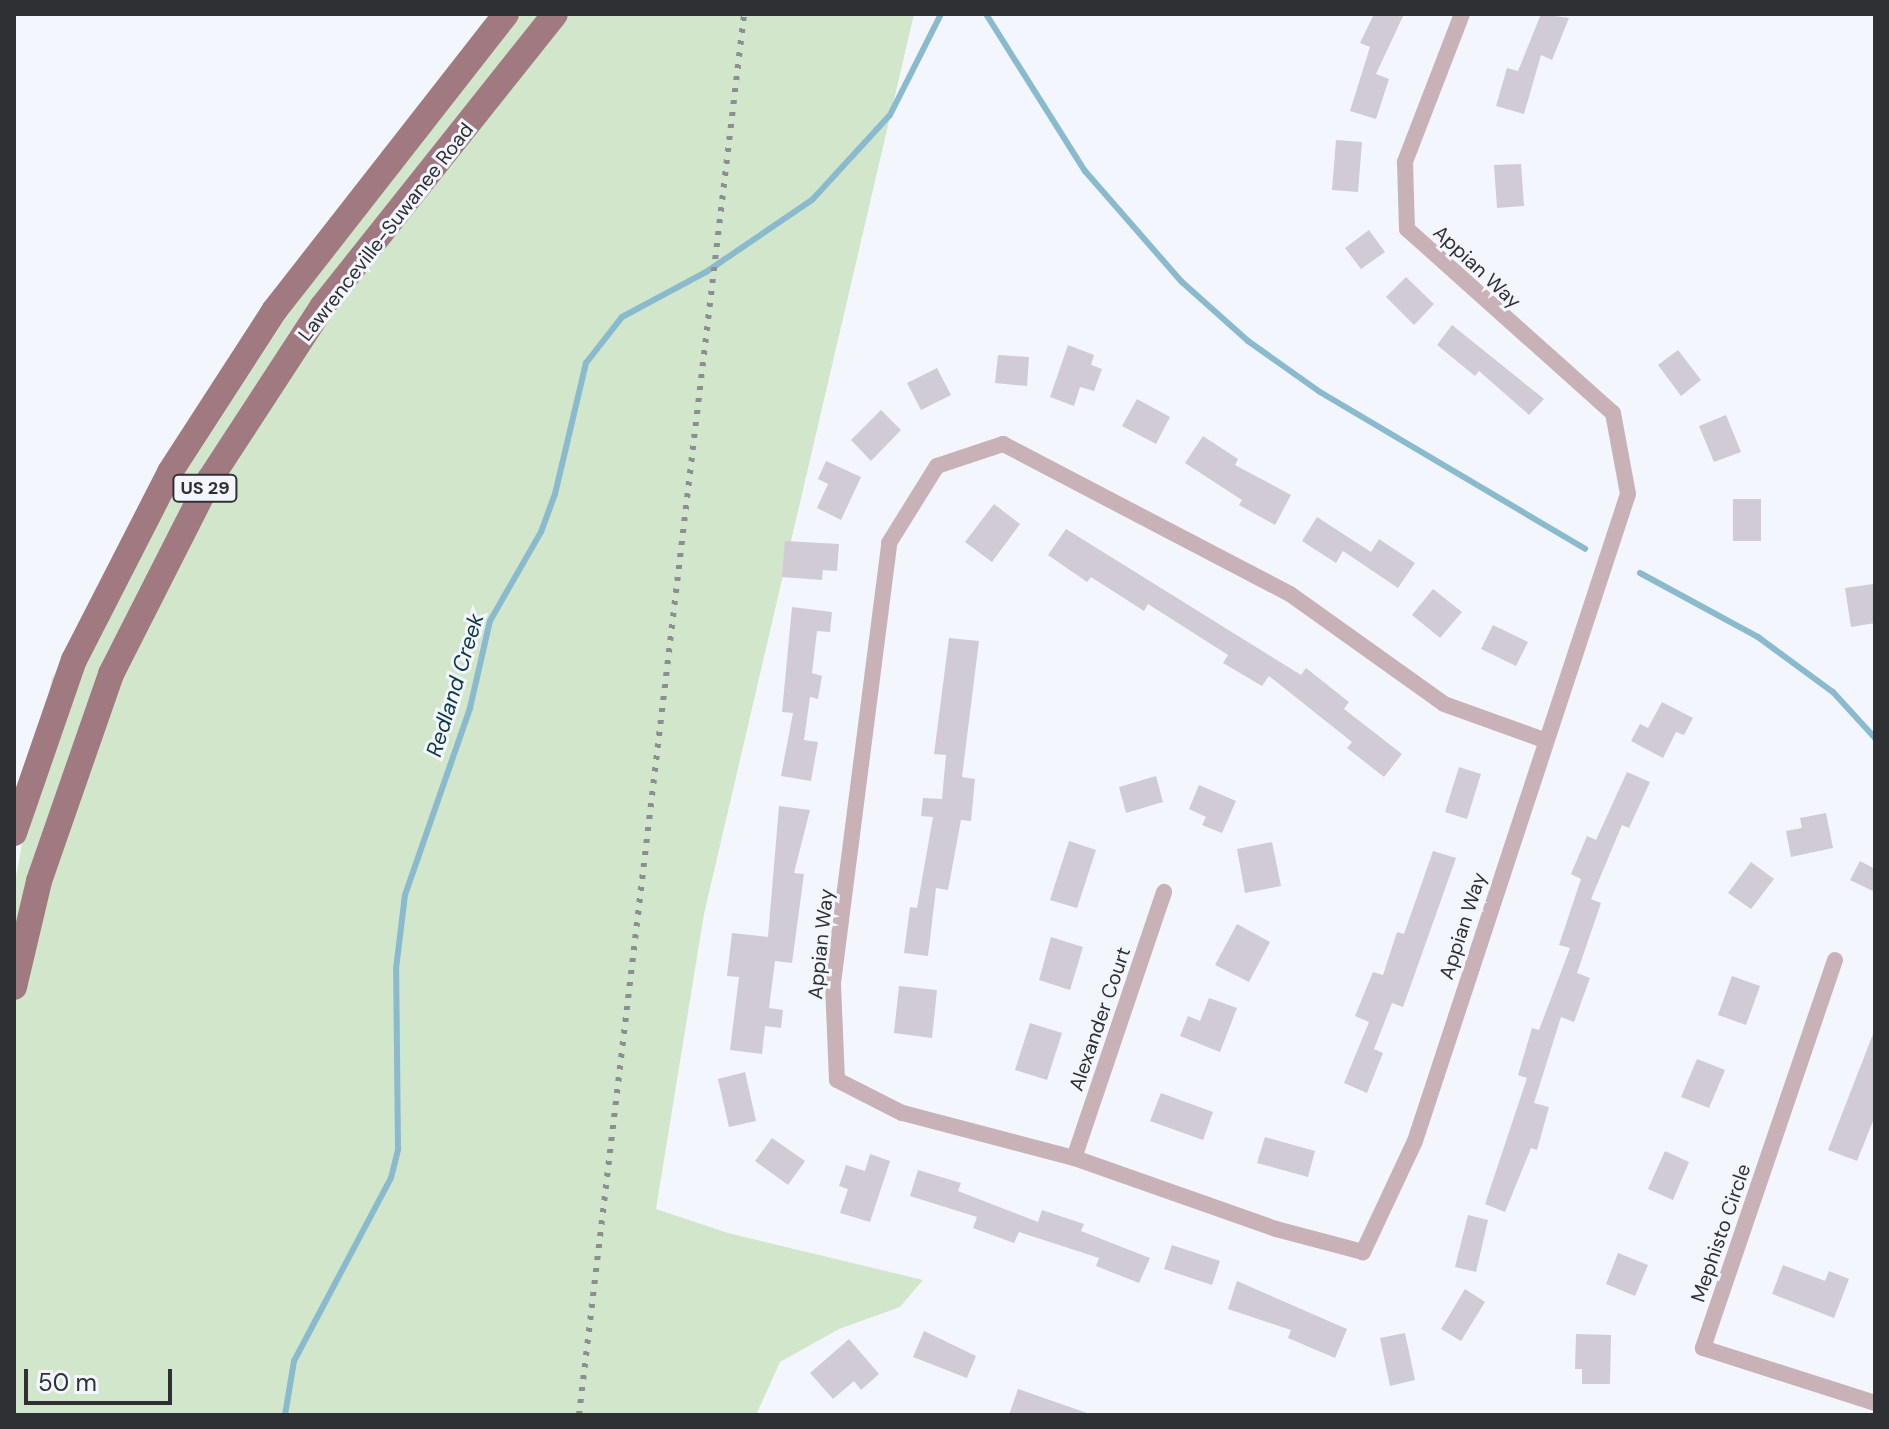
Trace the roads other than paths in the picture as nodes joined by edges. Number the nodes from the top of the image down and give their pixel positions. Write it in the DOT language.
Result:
graph roads {
  1 [pos="506,14"];
  2 [pos="555,14"];
  3 [pos="1462,14"];
  4 [pos="396,155"];
  5 [pos="427,177"];
  6 [pos="74,660"];
  7 [pos="111,674"];
  8 [pos="1544,740"];
  9 [pos="14,833"];
  10 [pos="1164,892"];
  11 [pos="1835,960"];
  12 [pos="14,987"];
  13 [pos="1074,1158"];
  14 [pos="1875,1403"];
  1 -- 4 [label="main road, Lawrenceville-Suwanee Road / US 29"];
  2 -- 5 [label="main road, Lawrenceville-Suwanee Road / US 29"];
  3 -- 8 [label="street, Appian Way"];
  4 -- 5 [label="main road"];
  4 -- 6 [label="main road, Lawrenceville-Suwanee Road / US 29"];
  5 -- 7 [label="main road, Lawrenceville-Suwanee Road / US 29"];
  6 -- 7 [label="main road"];
  6 -- 9 [label="main road, Lawrenceville-Suwanee Road / US 29"];
  7 -- 12 [label="main road, Lawrenceville-Suwanee Road / US 29"];
  8 -- 13 [label="street, Appian Way"];
  8 -- 13 [label="street, Appian Way"];
  10 -- 13 [label="street, Alexander Court"];
  11 -- 14 [label="street, Mephisto Circle"];
}
